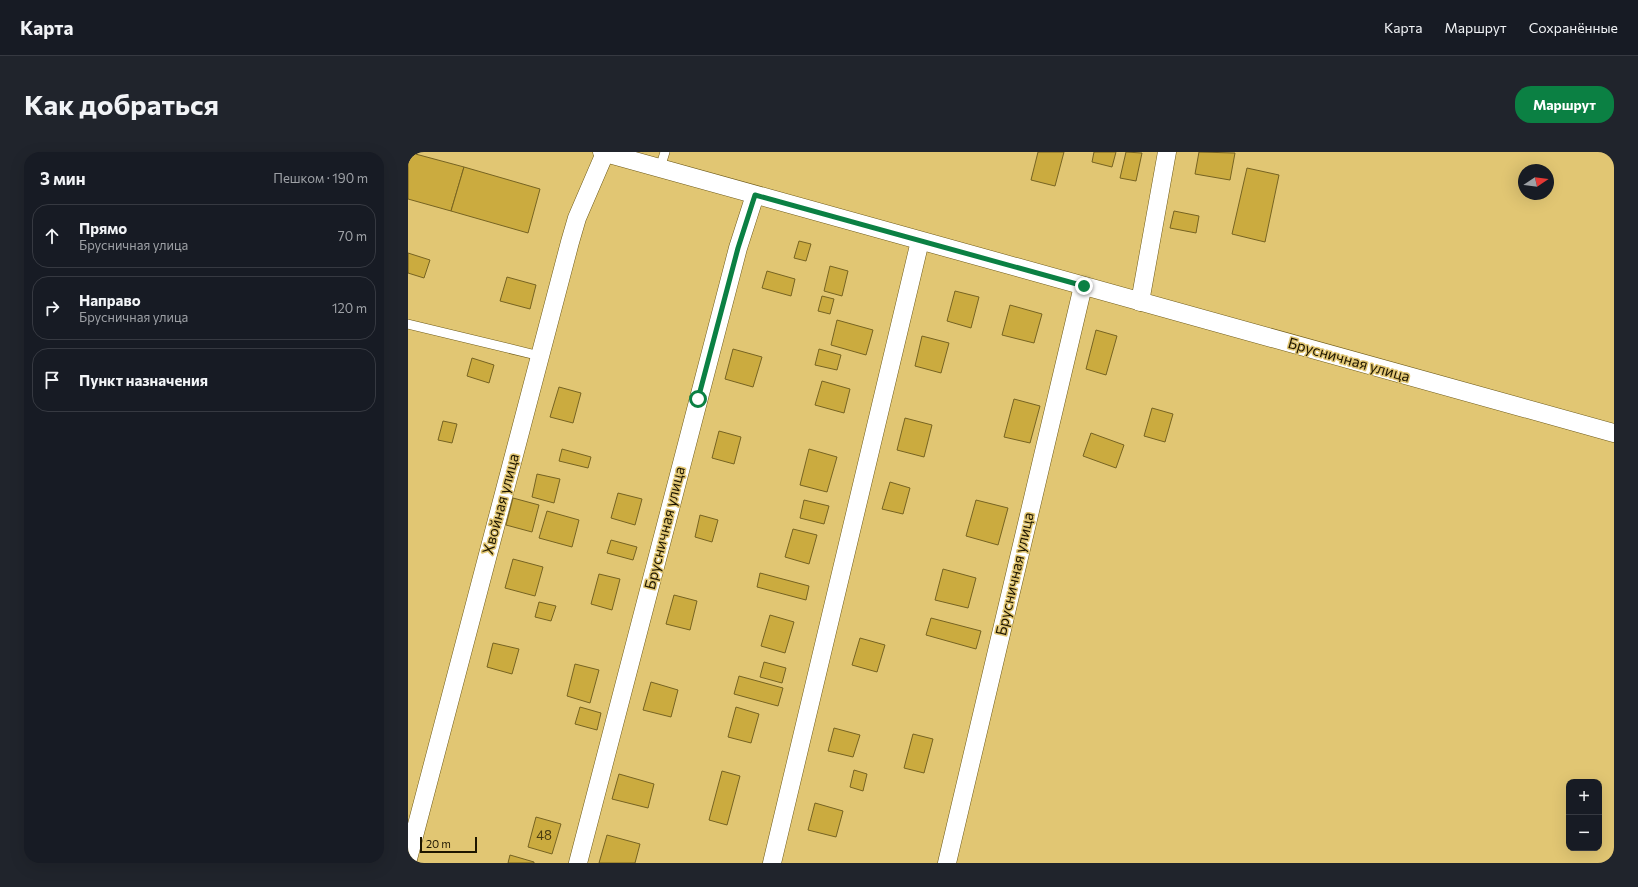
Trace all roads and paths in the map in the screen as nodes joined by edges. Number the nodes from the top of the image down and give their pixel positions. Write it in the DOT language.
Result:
graph roads {
  1 [pos="603,152"];
  2 [pos="1167,152"];
  3 [pos="662,160"];
  4 [pos="755,195"];
  5 [pos="920,241"];
  6 [pos="1084,286"];
  7 [pos="1140,302"];
  8 [pos="408,324"];
  9 [pos="540,356"];
  10 [pos="1614,433"];
  11 [pos="408,859"];
  12 [pos="578,863"];
  13 [pos="772,863"];
  14 [pos="947,863"];
  1 -- 3 [label="street, Брусничная улица"];
  1 -- 9 [label="street, Хвойная улица"];
  2 -- 7 [label="street"];
  3 -- 4 [label="street, Брусничная улица"];
  4 -- 5 [label="street, Брусничная улица"];
  4 -- 12 [label="street, Брусничная улица"];
  5 -- 6 [label="street, Брусничная улица"];
  5 -- 13 [label="street"];
  6 -- 7 [label="street, Брусничная улица"];
  6 -- 14 [label="street, Брусничная улица"];
  7 -- 10 [label="street, Брусничная улица"];
  8 -- 9 [label="lane"];
  9 -- 11 [label="street, Хвойная улица"];
}
